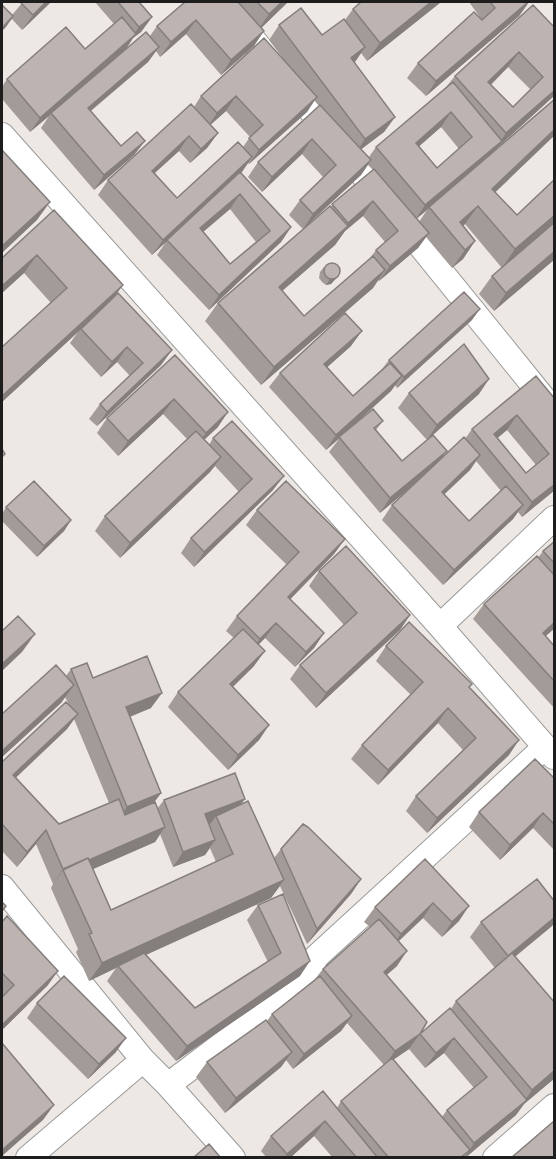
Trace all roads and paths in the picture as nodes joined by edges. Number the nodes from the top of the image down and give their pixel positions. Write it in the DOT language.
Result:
graph roads {
  1 [pos="223,2"];
  2 [pos="2,135"];
  3 [pos="555,411"];
  4 [pos="555,518"];
  5 [pos="440,626"];
  6 [pos="550,752"];
  7 [pos="2,887"];
  8 [pos="143,1060"];
  9 [pos="168,1085"];
  10 [pos="555,1106"];
  11 [pos="28,1158"];
  12 [pos="233,1158"];
  13 [pos="495,1158"];
  1 -- 3 [label="street"];
  2 -- 5 [label="street"];
  4 -- 5 [label="street"];
  5 -- 6 [label="street"];
  6 -- 9 [label="street"];
  7 -- 8 [label="street"];
  8 -- 9 [label="street"];
  8 -- 11 [label="street"];
  9 -- 12 [label="street"];
  10 -- 13 [label="street"];
}
